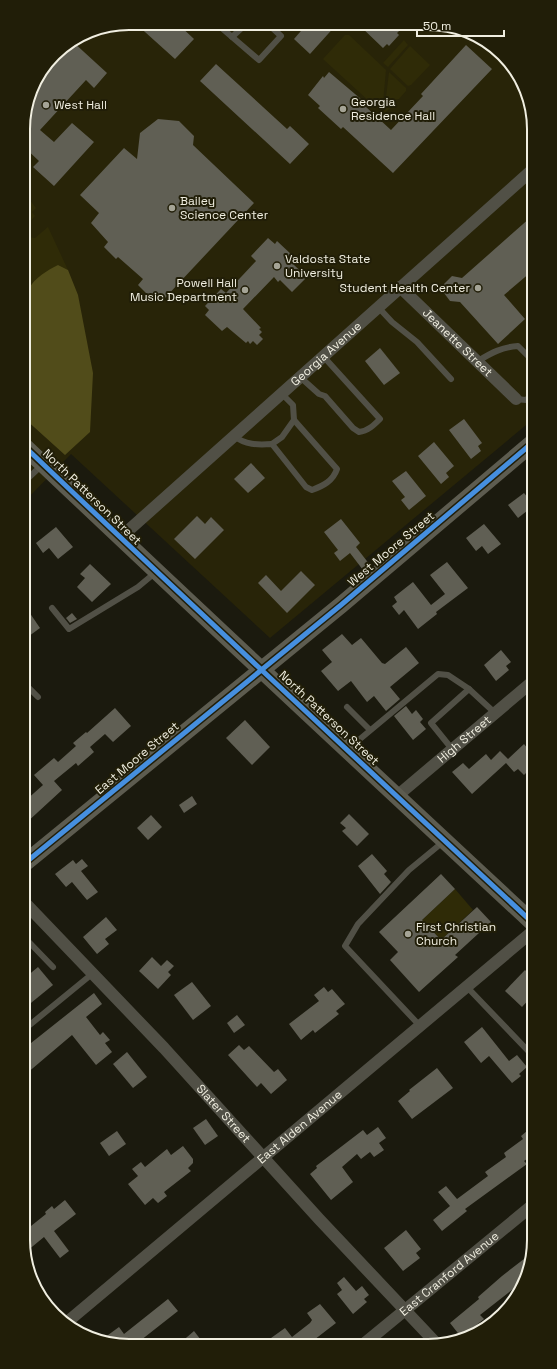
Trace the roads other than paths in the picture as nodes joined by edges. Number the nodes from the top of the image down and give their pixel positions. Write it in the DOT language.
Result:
graph roads {
  1 [pos="223,30"];
  2 [pos="240,30"];
  3 [pos="274,30"];
  4 [pos="232,37"];
  5 [pos="527,175"];
  6 [pos="400,287"];
  7 [pos="378,307"];
  8 [pos="527,355"];
  9 [pos="323,356"];
  10 [pos="478,361"];
  11 [pos="300,377"];
  12 [pos="451,379"];
  13 [pos="282,393"];
  14 [pos="516,399"];
  15 [pos="527,399"];
  16 [pos="294,420"];
  17 [pos="234,436"];
  18 [pos="272,444"];
  19 [pos="527,447"];
  20 [pos="30,452"];
  21 [pos="43,464"];
  22 [pos="30,476"];
  23 [pos="121,537"];
  24 [pos="156,572"];
  25 [pos="52,608"];
  26 [pos="262,668"];
  27 [pos="527,686"];
  28 [pos="30,689"];
  29 [pos="469,689"];
  30 [pos="38,697"];
  31 [pos="347,707"];
  32 [pos="495,713"];
  33 [pos="370,730"];
  34 [pos="452,749"];
  35 [pos="347,750"];
  36 [pos="397,796"];
  37 [pos="444,841"];
  38 [pos="30,859"];
  39 [pos="30,908"];
  40 [pos="527,917"];
  41 [pos="527,936"];
  42 [pos="30,943"];
  43 [pos="53,967"];
  44 [pos="92,974"];
  45 [pos="467,988"];
  46 [pos="30,1025"];
  47 [pos="420,1026"];
  48 [pos="527,1050"];
  49 [pos="264,1158"];
  50 [pos="527,1210"];
  51 [pos="406,1310"];
  52 [pos="71,1319"];
  53 [pos="370,1339"];
  54 [pos="433,1339"];
  1 -- 4 [label="lane"];
  2 -- 4 [label="lane"];
  3 -- 4 [label="lane"];
  5 -- 6 [label="street, Georgia Avenue"];
  6 -- 7 [label="street, Georgia Avenue"];
  6 -- 10 [label="street, Jeanette Street"];
  7 -- 9 [label="street, Georgia Avenue"];
  7 -- 12 [label="lane"];
  8 -- 10 [label="lane"];
  9 -- 11 [label="street, Georgia Avenue"];
  9 -- 11 [label="lane"];
  10 -- 14 [label="street, Jeanette Street"];
  11 -- 13 [label="street, Georgia Avenue"];
  13 -- 16 [label="lane"];
  13 -- 17 [label="street, Georgia Avenue"];
  14 -- 15 [label="lane"];
  16 -- 18 [label="lane"];
  16 -- 18 [label="lane"];
  17 -- 18 [label="lane"];
  17 -- 23 [label="street, Georgia Avenue"];
  19 -- 26 [label="main road, West Moore Street"];
  20 -- 21 [label="main road, North Patterson Street"];
  21 -- 22 [label="lane"];
  21 -- 23 [label="main road, North Patterson Street"];
  23 -- 24 [label="main road, North Patterson Street"];
  24 -- 25 [label="lane"];
  24 -- 26 [label="main road, North Patterson Street"];
  26 -- 35 [label="main road, North Patterson Street"];
  26 -- 38 [label="main road, East Moore Street"];
  27 -- 32 [label="street, High Street"];
  28 -- 30 [label="lane"];
  29 -- 32 [label="lane"];
  29 -- 33 [label="lane"];
  29 -- 34 [label="lane"];
  31 -- 33 [label="lane"];
  32 -- 34 [label="street, High Street"];
  33 -- 35 [label="lane"];
  34 -- 36 [label="street, High Street"];
  35 -- 36 [label="main road, North Patterson Street"];
  36 -- 37 [label="main road, North Patterson Street"];
  37 -- 40 [label="main road, North Patterson Street"];
  37 -- 47 [label="lane"];
  39 -- 44 [label="street, Slater Street"];
  41 -- 45 [label="street, East Alden Avenue"];
  42 -- 43 [label="lane"];
  44 -- 46 [label="lane"];
  44 -- 49 [label="street, Slater Street"];
  45 -- 47 [label="street, East Alden Avenue"];
  45 -- 48 [label="lane"];
  47 -- 49 [label="street, East Alden Avenue"];
  49 -- 51 [label="street, Slater Street"];
  49 -- 52 [label="street, East Alden Avenue"];
  50 -- 51 [label="street, East Cranford Avenue"];
  51 -- 53 [label="street, East Cranford Avenue"];
  51 -- 54 [label="street, Slater Street"];
}
